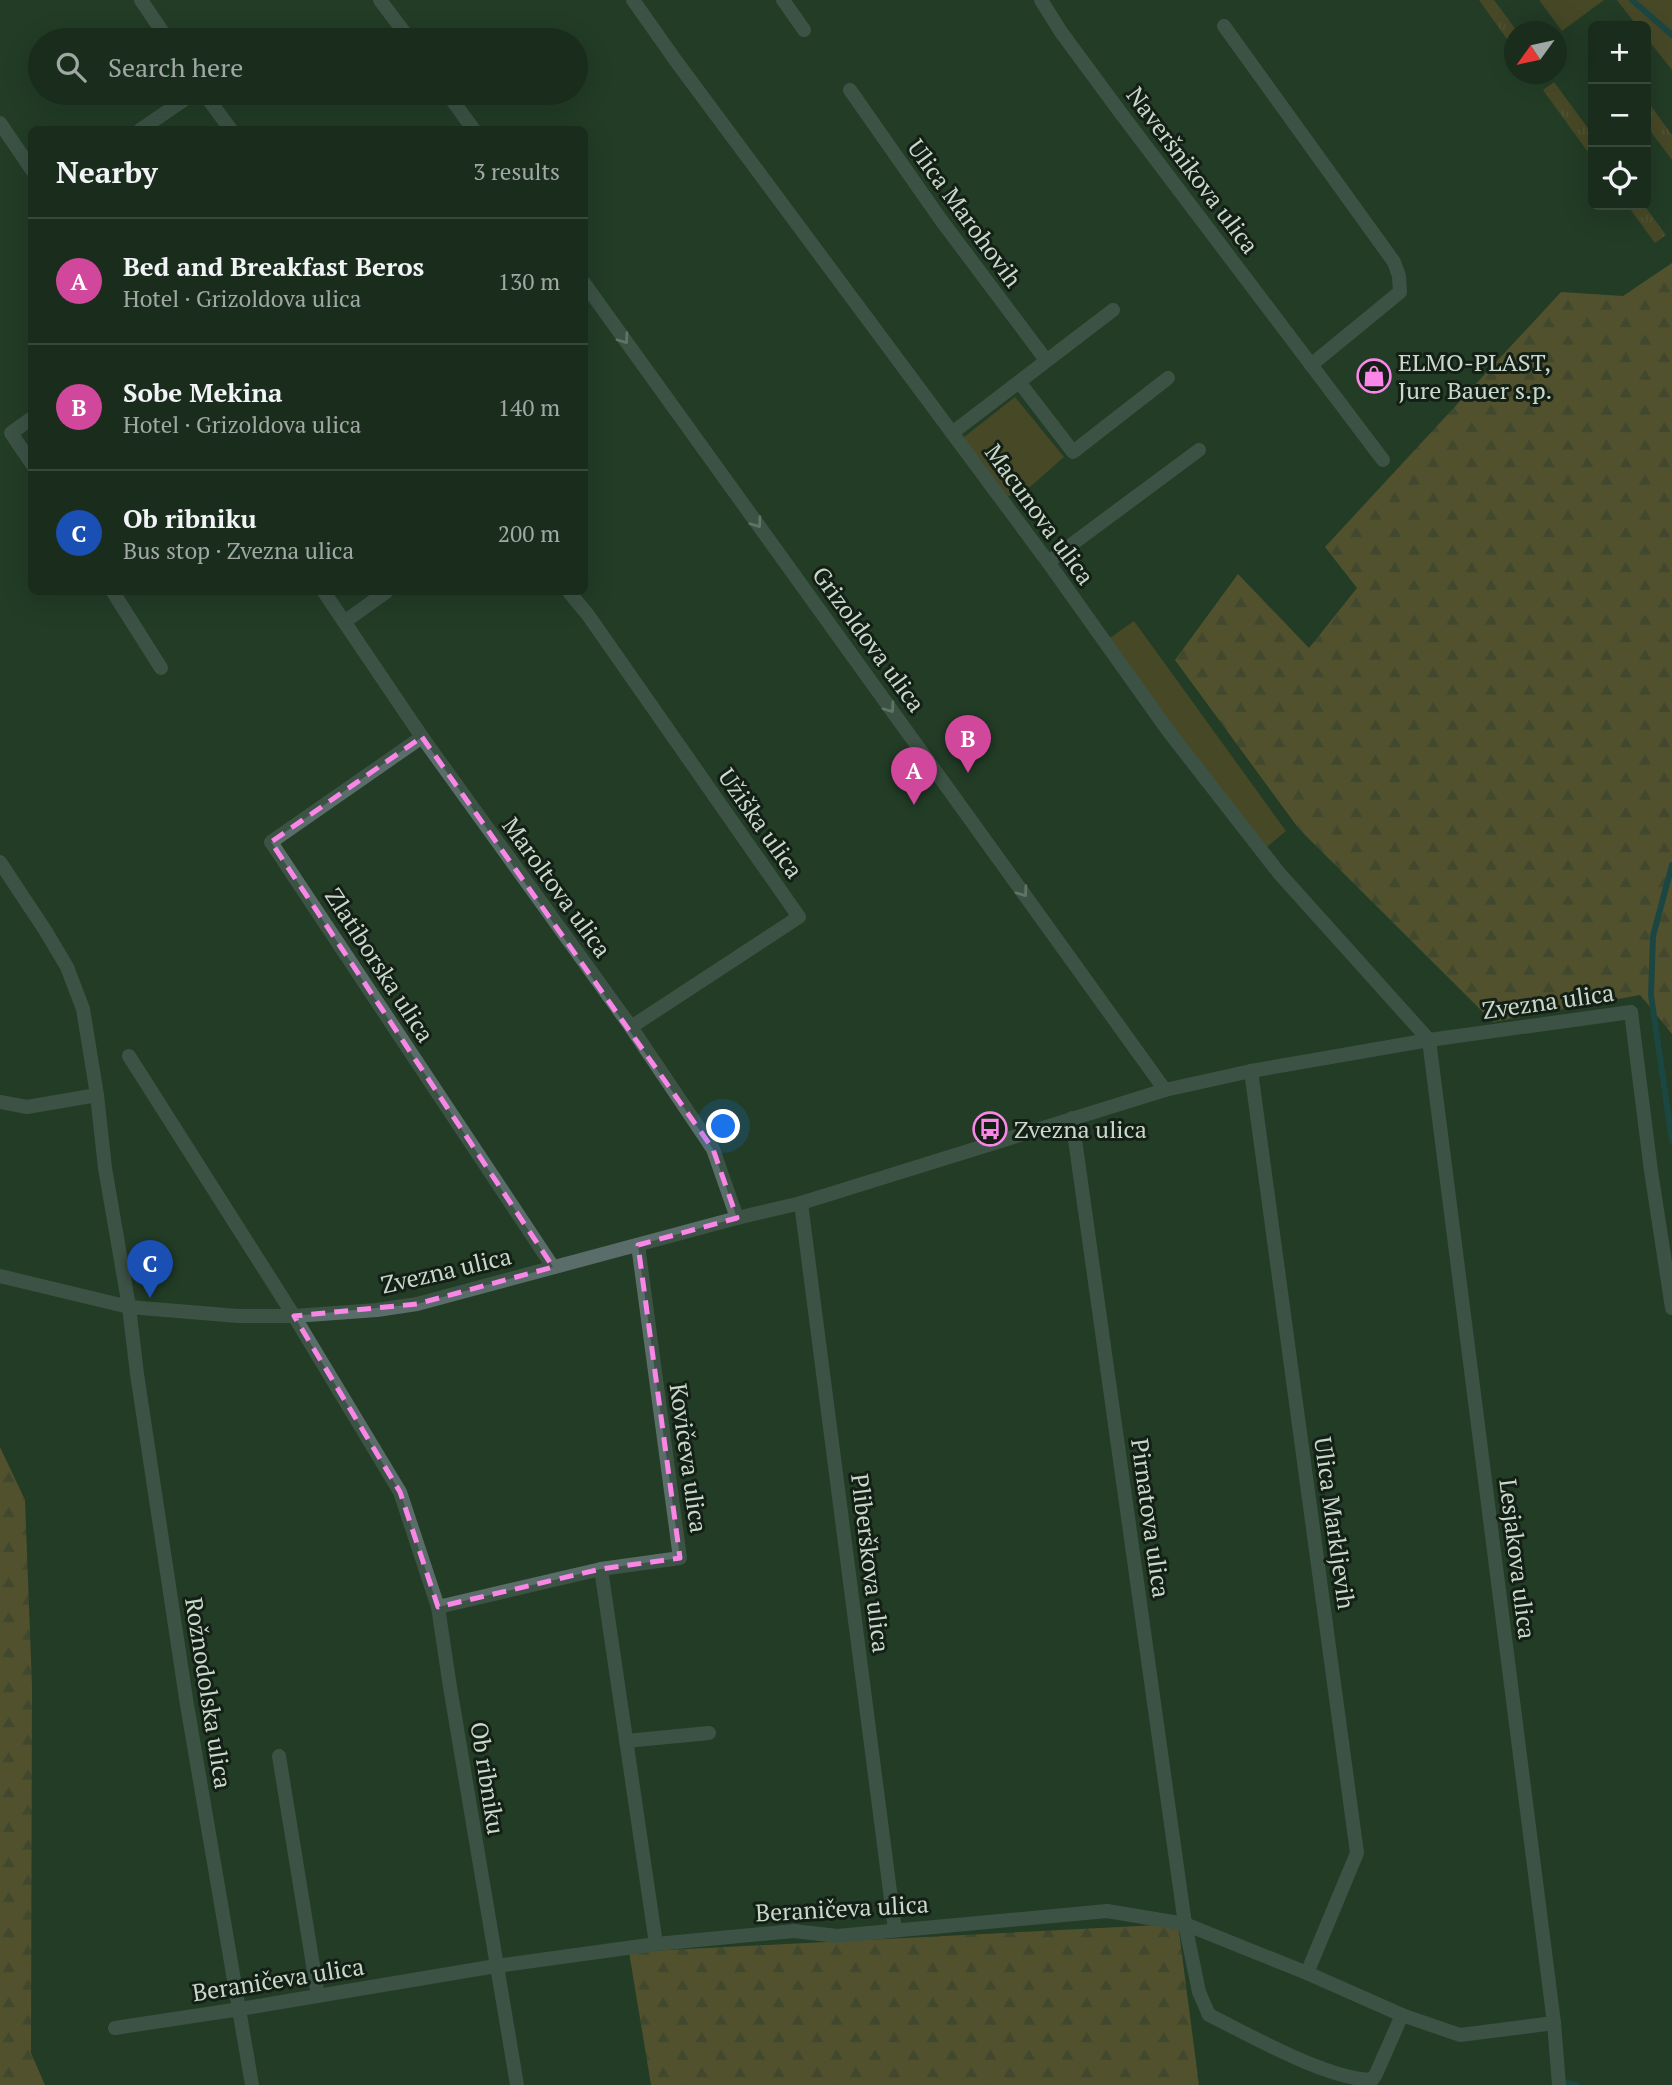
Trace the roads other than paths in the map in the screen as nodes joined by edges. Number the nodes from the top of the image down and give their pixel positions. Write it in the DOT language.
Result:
graph roads {
  1 [pos="142,0"];
  2 [pos="380,0"];
  3 [pos="633,0"];
  4 [pos="783,0"];
  5 [pos="1041,0"];
  6 [pos="1224,26"];
  7 [pos="160,28"];
  8 [pos="401,28"];
  9 [pos="804,30"];
  10 [pos="850,90"];
  11 [pos="176,105"];
  12 [pos="213,105"];
  13 [pos="456,105"];
  14 [pos="0,123"];
  15 [pos="146,126"];
  16 [pos="228,126"];
  17 [pos="471,126"];
  18 [pos="28,164"];
  19 [pos="588,289"];
  20 [pos="1113,310"];
  21 [pos="1046,360"];
  22 [pos="1311,365"];
  23 [pos="1168,378"];
  24 [pos="1020,383"];
  25 [pos="28,421"];
  26 [pos="952,433"];
  27 [pos="1199,450"];
  28 [pos="28,458"];
  29 [pos="1383,460"];
  30 [pos="1048,562"];
  31 [pos="115,595"];
  32 [pos="326,595"];
  33 [pos="382,595"];
  34 [pos="571,595"];
  35 [pos="344,622"];
  36 [pos="161,668"];
  37 [pos="422,737"];
  38 [pos="0,862"];
  39 [pos="631,1027"];
  40 [pos="1429,1040"];
  41 [pos="129,1056"];
  42 [pos="1251,1071"];
  43 [pos="1165,1090"];
  44 [pos="97,1095"];
  45 [pos="0,1102"];
  46 [pos="1072,1118"];
  47 [pos="801,1203"];
  48 [pos="737,1217"];
  49 [pos="638,1245"];
  50 [pos="552,1267"];
  51 [pos="0,1276"];
  52 [pos="129,1307"];
  53 [pos="1672,1308"];
  54 [pos="295,1316"];
  55 [pos="601,1569"];
  56 [pos="438,1607"];
  57 [pos="709,1733"];
  58 [pos="626,1741"];
  59 [pos="279,1756"];
  60 [pos="1185,1924"];
  61 [pos="895,1930"];
  62 [pos="656,1944"];
  63 [pos="496,1966"];
  64 [pos="1307,1973"];
  65 [pos="318,1996"];
  66 [pos="240,2009"];
  67 [pos="1402,2015"];
  68 [pos="1554,2023"];
  69 [pos="115,2028"];
  70 [pos="1559,2081"];
  71 [pos="252,2085"];
  72 [pos="516,2085"];
  1 -- 7 [label="street"];
  2 -- 8 [label="street"];
  3 -- 26 [label="street, Macunova ulica"];
  4 -- 9 [label="street"];
  5 -- 22 [label="street, Naveršnikova ulica"];
  6 -- 22 [label="street"];
  10 -- 21 [label="street, Ulica Marohovih"];
  11 -- 15 [label="street"];
  12 -- 16 [label="street"];
  13 -- 17 [label="street"];
  14 -- 18 [label="street"];
  19 -- 43 [label="street, Grizoldova ulica, one-way"];
  20 -- 21 [label="street"];
  21 -- 24 [label="street"];
  22 -- 29 [label="street, Naveršnikova ulica"];
  23 -- 24 [label="street"];
  24 -- 26 [label="street"];
  25 -- 28 [label="street"];
  26 -- 30 [label="street, Macunova ulica"];
  27 -- 30 [label="street"];
  30 -- 40 [label="street, Macunova ulica"];
  31 -- 36 [label="street"];
  32 -- 35 [label="street, Maroltova ulica"];
  33 -- 35 [label="street"];
  34 -- 39 [label="street, Užiška ulica"];
  35 -- 37 [label="street, Maroltova ulica"];
  37 -- 39 [label="street, Maroltova ulica"];
  37 -- 50 [label="street, Zlatiborska ulica"];
  38 -- 44 [label="street"];
  39 -- 48 [label="street, Maroltova ulica"];
  40 -- 42 [label="street, Zvezna ulica"];
  40 -- 53 [label="street, Zvezna ulica"];
  40 -- 68 [label="street, Lesjakova ulica"];
  41 -- 54 [label="street, Ob ribniku"];
  42 -- 43 [label="street, Zvezna ulica"];
  42 -- 64 [label="street, Ulica Markljevih"];
  43 -- 46 [label="street, Zvezna ulica"];
  44 -- 45 [label="street"];
  44 -- 52 [label="street"];
  46 -- 47 [label="street, Zvezna ulica"];
  46 -- 60 [label="street, Pirnatova ulica"];
  47 -- 48 [label="street, Zvezna ulica"];
  47 -- 61 [label="street, Pliberškova ulica"];
  48 -- 49 [label="street, Zvezna ulica"];
  49 -- 50 [label="street, Zvezna ulica"];
  49 -- 55 [label="street, Kovičeva ulica"];
  50 -- 54 [label="street, Zvezna ulica"];
  51 -- 52 [label="street, Zvezna ulica"];
  52 -- 54 [label="street, Zvezna ulica"];
  52 -- 66 [label="street, Rožnodolska ulica"];
  54 -- 56 [label="street, Ob ribniku"];
  55 -- 56 [label="street, Kovičeva ulica"];
  55 -- 58 [label="street"];
  56 -- 63 [label="street, Ob ribniku"];
  57 -- 58 [label="street"];
  58 -- 62 [label="street"];
  59 -- 65 [label="street"];
  60 -- 61 [label="street, Beraničeva ulica"];
  60 -- 64 [label="street, Beraničeva ulica"];
  60 -- 67 [label="street, Pirnatova ulica"];
  61 -- 62 [label="street, Beraničeva ulica"];
  62 -- 63 [label="street, Beraničeva ulica"];
  63 -- 65 [label="street, Beraničeva ulica"];
  63 -- 72 [label="street, Ob ribniku"];
  64 -- 67 [label="street, Beraničeva ulica"];
  65 -- 66 [label="street, Beraničeva ulica"];
  66 -- 69 [label="street, Beraničeva ulica"];
  66 -- 71 [label="street, Rožnodolska ulica"];
  67 -- 68 [label="street, Beraničeva ulica"];
  68 -- 70 [label="street, Lesjakova ulica"];
}
